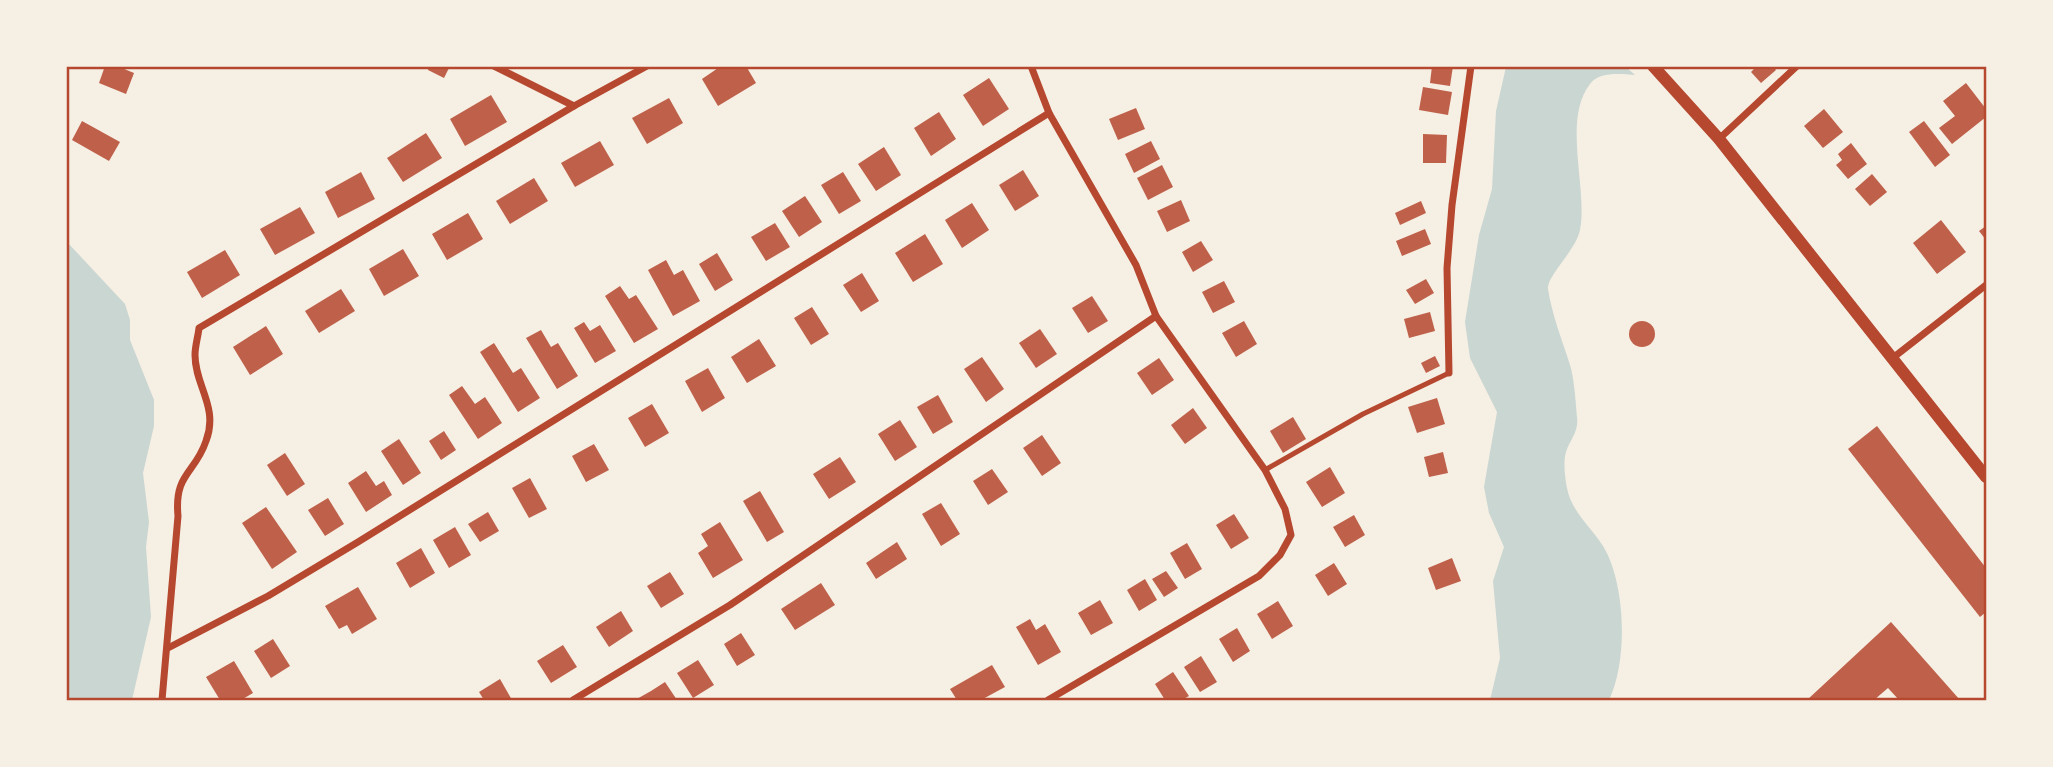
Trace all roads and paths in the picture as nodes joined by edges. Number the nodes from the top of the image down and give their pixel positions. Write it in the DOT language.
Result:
graph roads {
  1 [pos="494,66"];
  2 [pos="647,66"];
  3 [pos="1031,66"];
  4 [pos="1471,66"];
  5 [pos="1797,66"];
  6 [pos="1656,70"];
  7 [pos="574,106"];
  8 [pos="1049,113"];
  9 [pos="1719,139"];
  10 [pos="1986,285"];
  11 [pos="1156,316"];
  12 [pos="1894,356"];
  13 [pos="1450,373"];
  14 [pos="1265,470"];
  15 [pos="1986,477"];
  16 [pos="168,648"];
  17 [pos="162,701"];
  18 [pos="573,701"];
  19 [pos="1048,701"];
  1 -- 7 [label="street"];
  2 -- 7 [label="street"];
  3 -- 8 [label="street"];
  4 -- 13 [label="street"];
  5 -- 9 [label="street"];
  6 -- 9 [label="street"];
  7 -- 16 [label="street"];
  8 -- 11 [label="street"];
  8 -- 16 [label="street"];
  9 -- 12 [label="street"];
  10 -- 12 [label="street"];
  11 -- 14 [label="street"];
  11 -- 18 [label="street"];
  12 -- 15 [label="street"];
  13 -- 14 [label="lane"];
  14 -- 19 [label="street"];
  16 -- 17 [label="street"];
}
